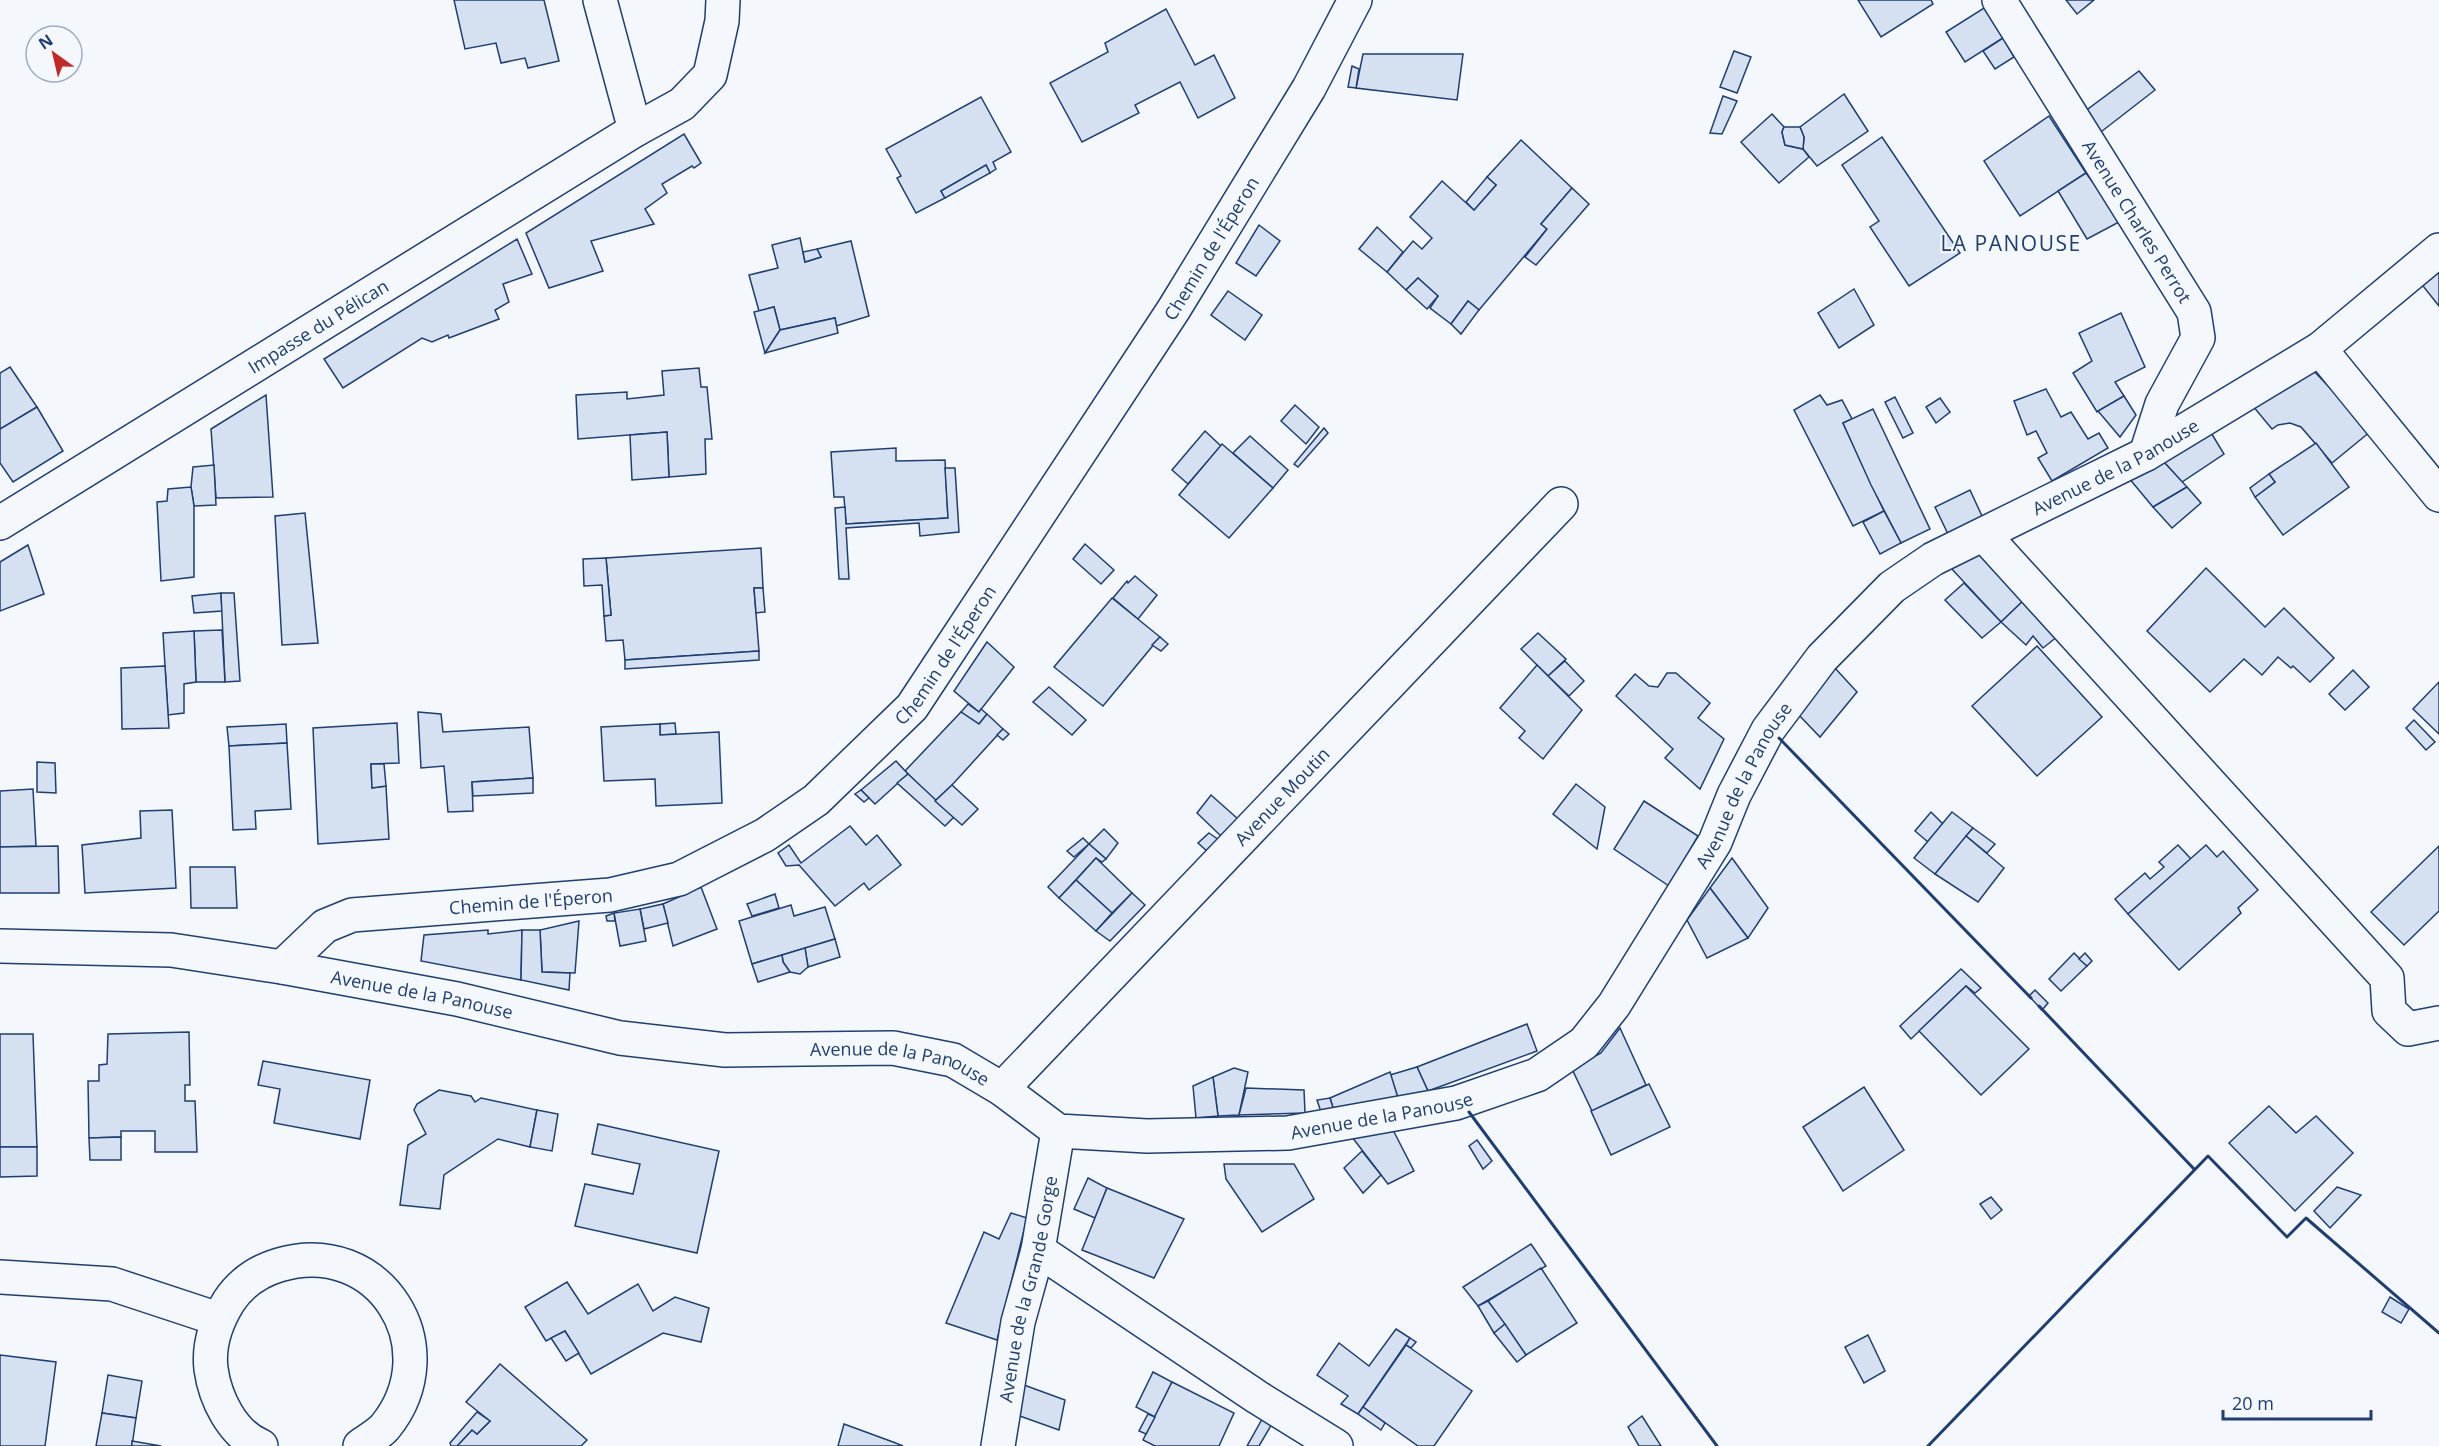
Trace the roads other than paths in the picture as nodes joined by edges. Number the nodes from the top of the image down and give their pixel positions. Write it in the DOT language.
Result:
graph roads {
  1 [pos="600,0"];
  2 [pos="723,0"];
  3 [pos="1355,0"];
  4 [pos="1999,0"];
  5 [pos="635,130"];
  6 [pos="2439,250"];
  7 [pos="2320,349"];
  8 [pos="2146,454"];
  9 [pos="2439,495"];
  10 [pos="1561,504"];
  11 [pos="0,523"];
  12 [pos="1984,535"];
  13 [pos="0,946"];
  14 [pos="282,967"];
  15 [pos="2439,1023"];
  16 [pos="1002,1089"];
  17 [pos="1059,1131"];
  18 [pos="1038,1250"];
  19 [pos="0,1277"];
  20 [pos="218,1319"];
  21 [pos="261,1446"];
  22 [pos="360,1446"];
  23 [pos="998,1446"];
  24 [pos="1336,1446"];
  1 -- 5 [label="street"];
  2 -- 5 [label="street, Impasse du Pélican"];
  3 -- 14 [label="street, Chemin de l'Éperon"];
  4 -- 8 [label="street, Avenue Charles Perrot"];
  5 -- 11 [label="street, Impasse du Pélican"];
  6 -- 7 [label="street, Avenue de la Panouse"];
  7 -- 8 [label="street, Avenue de la Panouse"];
  7 -- 9 [label="street"];
  8 -- 12 [label="street, Avenue de la Panouse"];
  10 -- 16 [label="street, Avenue Moutin"];
  12 -- 15 [label="street"];
  12 -- 17 [label="street, Avenue de la Panouse"];
  13 -- 14 [label="street, Avenue de la Panouse"];
  14 -- 16 [label="street, Avenue de la Panouse"];
  16 -- 17 [label="street, Avenue de la Panouse"];
  17 -- 18 [label="street, Avenue de la Grande Gorge"];
  18 -- 23 [label="street, Avenue de la Grande Gorge"];
  18 -- 24 [label="street"];
  19 -- 20 [label="street"];
  20 -- 21 [label="street"];
  20 -- 22 [label="street"];
}
